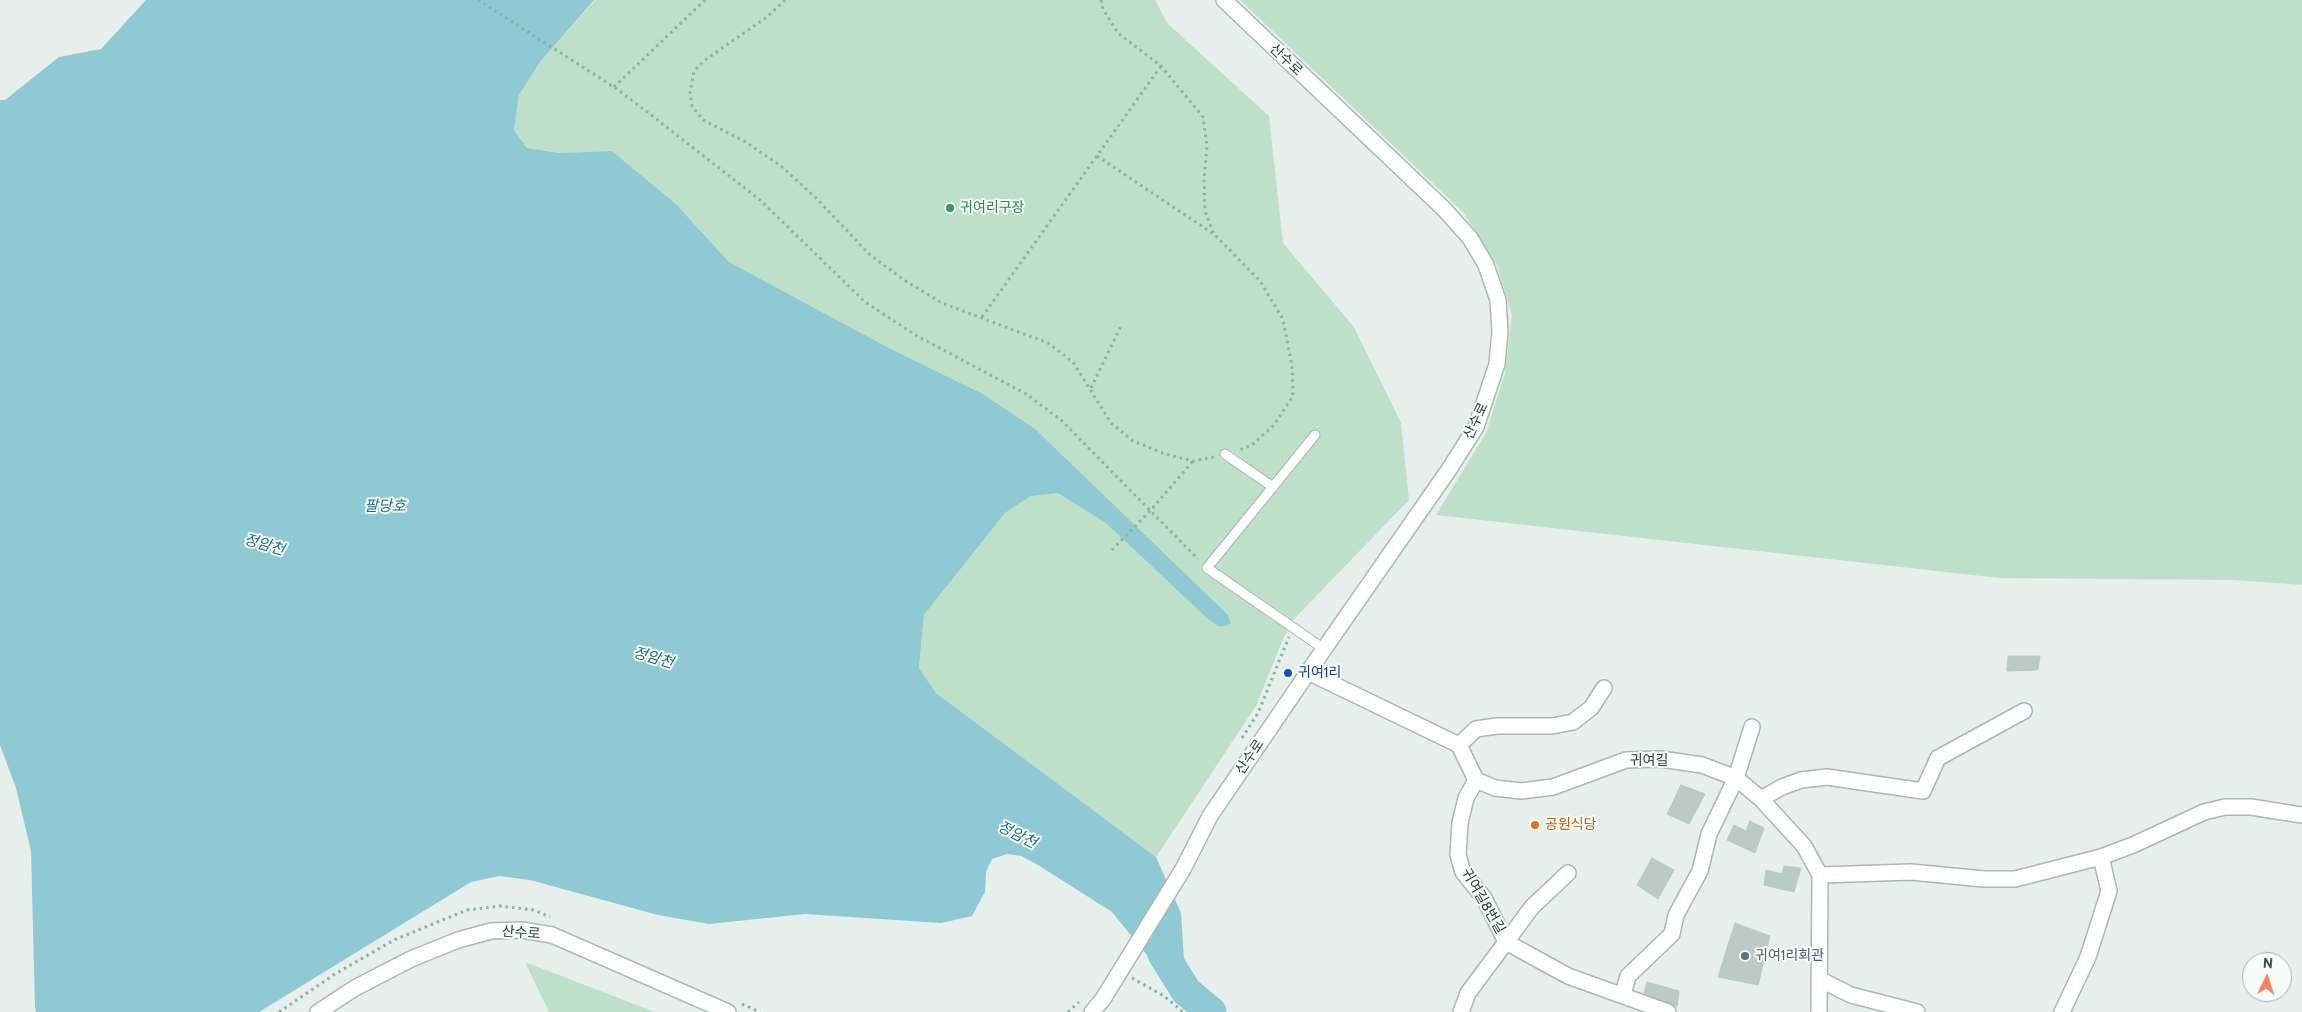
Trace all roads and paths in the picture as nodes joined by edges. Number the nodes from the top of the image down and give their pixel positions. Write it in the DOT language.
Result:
graph roads {
  1 [pos="478,0"];
  2 [pos="706,0"];
  3 [pos="785,0"];
  4 [pos="1101,0"];
  5 [pos="1224,0"];
  6 [pos="1161,66"];
  7 [pos="614,87"];
  8 [pos="1097,156"];
  9 [pos="1215,235"];
  10 [pos="982,318"];
  11 [pos="1122,324"];
  12 [pos="1091,388"];
  13 [pos="1315,435"];
  14 [pos="1225,454"];
  15 [pos="1193,461"];
  16 [pos="1273,488"];
  17 [pos="1150,511"];
  18 [pos="1112,550"];
  19 [pos="1207,568"];
  20 [pos="1293,628"];
  21 [pos="1324,649"];
  22 [pos="1308,672"];
  23 [pos="1604,688"];
  24 [pos="2024,711"];
  25 [pos="1752,727"];
  26 [pos="1459,744"];
  27 [pos="1238,745"];
  28 [pos="1736,778"];
  29 [pos="1476,780"];
  30 [pos="1762,799"];
  31 [pos="2302,815"];
  32 [pos="2101,857"];
  33 [pos="1568,873"];
  34 [pos="1820,875"];
  35 [pos="552,918"];
  36 [pos="1506,942"];
  37 [pos="1120,971"];
  38 [pos="1819,979"];
  39 [pos="1623,994"];
  40 [pos="730,1006"];
  41 [pos="279,1012"];
  42 [pos="318,1012"];
  43 [pos="760,1012"];
  44 [pos="1092,1012"];
  45 [pos="1183,1012"];
  46 [pos="1461,1012"];
  47 [pos="1668,1012"];
  48 [pos="1818,1012"];
  49 [pos="1917,1012"];
  50 [pos="2062,1012"];
  1 -- 7 [label="path"];
  2 -- 7 [label="path"];
  3 -- 10 [label="path"];
  4 -- 6 [label="path"];
  5 -- 21 [label="street, 산수로"];
  6 -- 8 [label="path"];
  6 -- 9 [label="path"];
  7 -- 17 [label="path"];
  8 -- 9 [label="path"];
  8 -- 10 [label="path"];
  9 -- 14 [label="path"];
  10 -- 12 [label="path"];
  11 -- 12 [label="path"];
  12 -- 15 [label="path"];
  13 -- 16 [label="lane"];
  14 -- 15 [label="path"];
  14 -- 16 [label="lane"];
  15 -- 17 [label="path"];
  16 -- 19 [label="lane"];
  17 -- 18 [label="path"];
  17 -- 19 [label="path"];
  19 -- 20 [label="lane"];
  20 -- 21 [label="lane"];
  20 -- 27 [label="path"];
  21 -- 22 [label="street, 산수로"];
  22 -- 26 [label="street"];
  22 -- 37 [label="street, 산수로"];
  23 -- 26 [label="street"];
  24 -- 30 [label="street"];
  25 -- 28 [label="street"];
  26 -- 29 [label="street"];
  28 -- 29 [label="street, 귀여길"];
  28 -- 30 [label="street, 귀여길"];
  28 -- 39 [label="street"];
  29 -- 36 [label="street, 귀여길8번길"];
  30 -- 34 [label="street, 귀여길"];
  31 -- 32 [label="street"];
  32 -- 34 [label="street"];
  32 -- 50 [label="street"];
  33 -- 36 [label="street"];
  34 -- 38 [label="street, 귀여길"];
  35 -- 41 [label="path"];
  36 -- 39 [label="street"];
  36 -- 46 [label="street, 귀여길8번길"];
  37 -- 44 [label="street"];
  37 -- 45 [label="path"];
  38 -- 48 [label="street, 귀여길"];
  38 -- 49 [label="street"];
  39 -- 47 [label="street"];
  40 -- 42 [label="street, 산수로"];
  40 -- 43 [label="path"];
}
